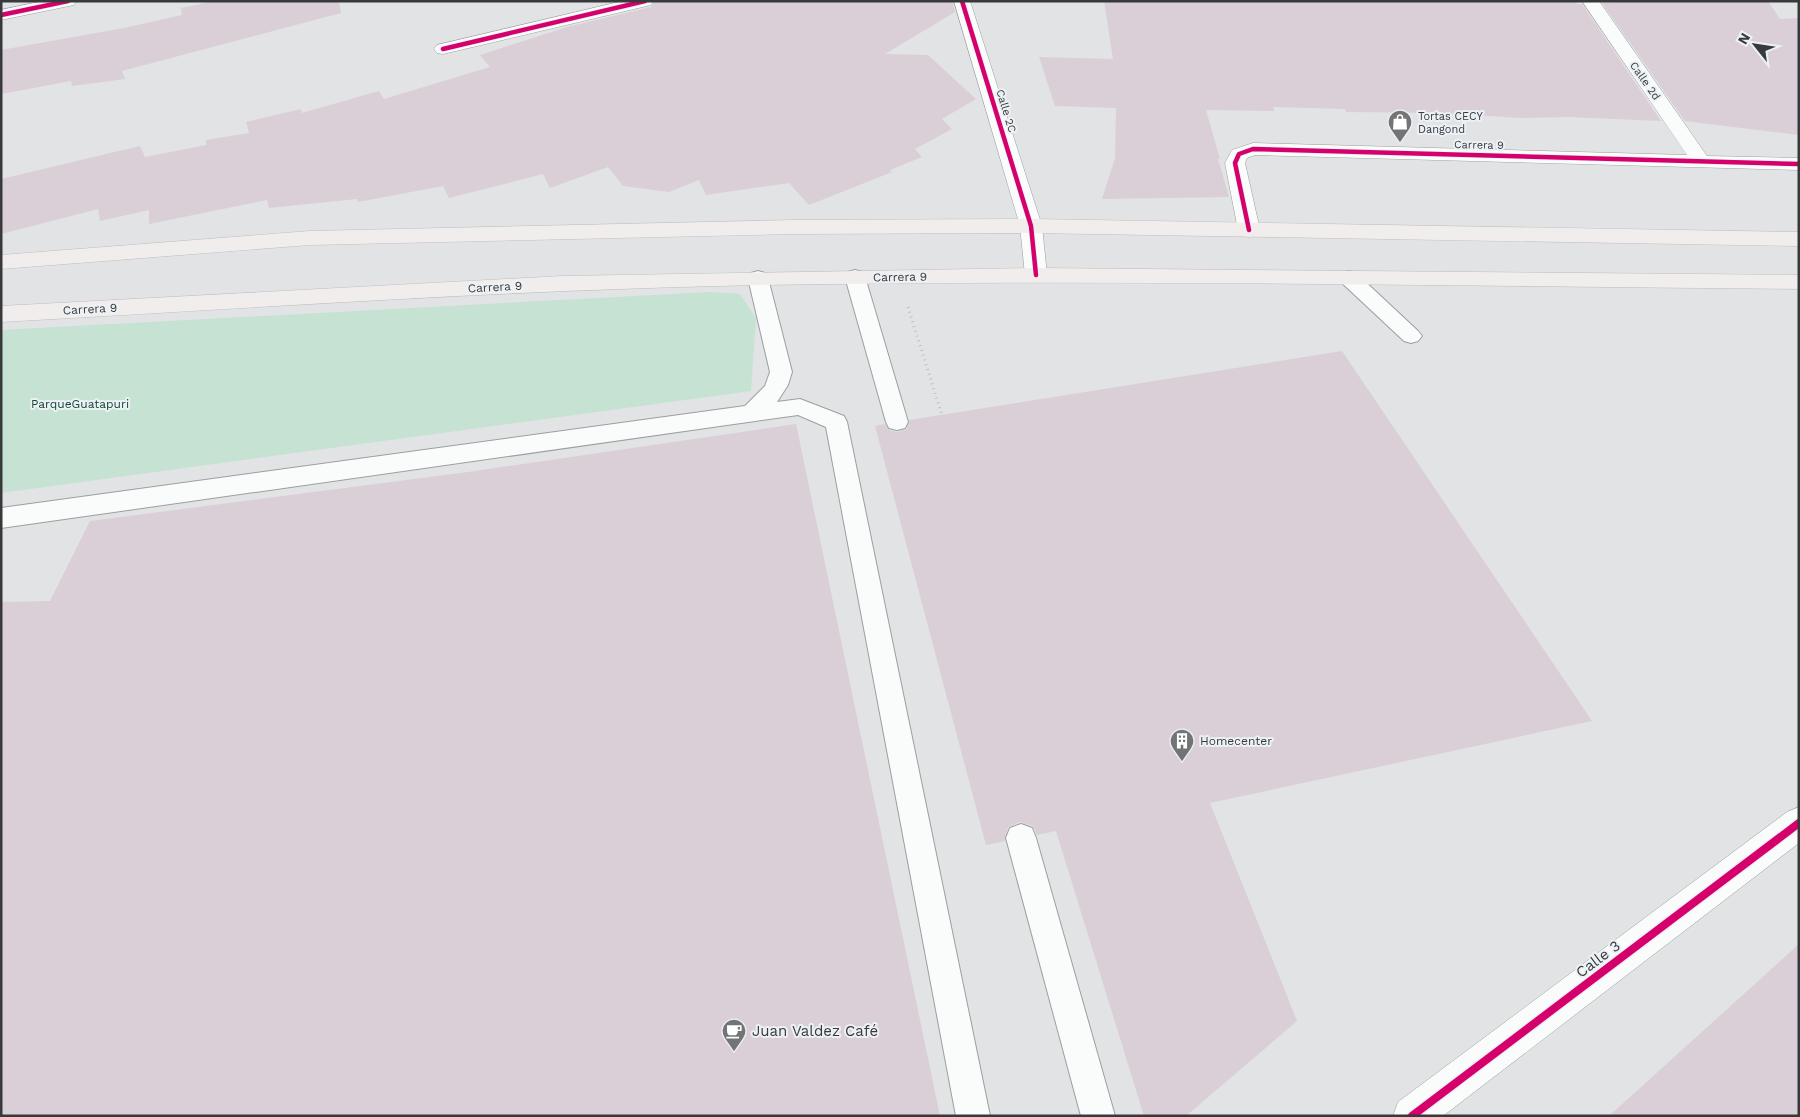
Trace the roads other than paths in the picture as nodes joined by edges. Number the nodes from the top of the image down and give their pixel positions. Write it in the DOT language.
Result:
graph roads {
  1 [pos="68,1"];
  2 [pos="645,1"];
  3 [pos="962,1"];
  4 [pos="1590,1"];
  5 [pos="1,15"];
  6 [pos="443,49"];
  7 [pos="1700,160"];
  8 [pos="1799,164"];
  9 [pos="1031,226"];
  10 [pos="1249,230"];
  11 [pos="1799,239"];
  12 [pos="1,262"];
  13 [pos="1036,275"];
  14 [pos="855,277"];
  15 [pos="758,278"];
  16 [pos="1349,278"];
  17 [pos="1799,282"];
  18 [pos="1,314"];
  19 [pos="1411,336"];
  20 [pos="751,414"];
  21 [pos="897,422"];
  22 [pos="1,518"];
  23 [pos="1799,823"];
  24 [pos="1020,838"];
  25 [pos="973,1116"];
  26 [pos="1098,1116"];
  27 [pos="1412,1116"];
  1 -- 5 [label="street"];
  2 -- 6 [label="street"];
  3 -- 9 [label="street, Calle 2C"];
  4 -- 7 [label="street, Calle 2d"];
  7 -- 8 [label="street, Carrera 9"];
  7 -- 10 [label="street, Carrera 9"];
  9 -- 10 [label="highway"];
  9 -- 12 [label="highway"];
  9 -- 13 [label="street, Calle 2C"];
  10 -- 11 [label="highway"];
  13 -- 14 [label="highway, Carrera 9"];
  13 -- 16 [label="highway, Carrera 9"];
  14 -- 15 [label="highway, Carrera 9"];
  14 -- 21 [label="lane"];
  15 -- 18 [label="highway, Carrera 9"];
  15 -- 20 [label="lane"];
  16 -- 17 [label="highway, Carrera 9"];
  16 -- 19 [label="lane"];
  20 -- 22 [label="lane"];
  20 -- 25 [label="lane"];
  23 -- 27 [label="street, Calle 3"];
  24 -- 26 [label="lane"];
}
